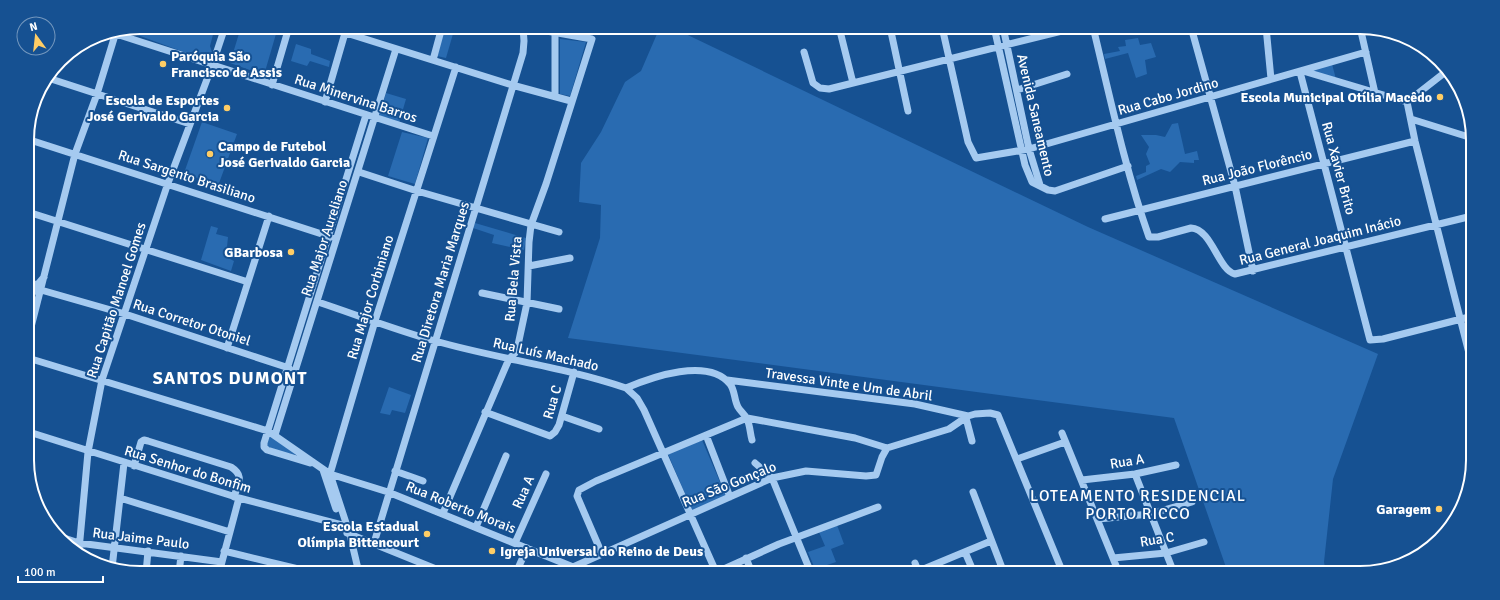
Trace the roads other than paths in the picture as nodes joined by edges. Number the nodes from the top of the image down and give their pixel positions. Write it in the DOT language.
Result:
graph roads {
  1 [pos="223,34"];
  2 [pos="288,34"];
  3 [pos="344,34"];
  4 [pos="351,34"];
  5 [pos="440,34"];
  6 [pos="523,34"];
  7 [pos="555,34"];
  8 [pos="563,34"];
  9 [pos="841,34"];
  10 [pos="892,34"];
  11 [pos="943,34"];
  12 [pos="995,34"];
  13 [pos="1005,34"];
  14 [pos="1040,34"];
  15 [pos="1095,34"];
  16 [pos="1193,34"];
  17 [pos="1267,34"];
  18 [pos="1362,34"];
  19 [pos="571,35"];
  20 [pos="123,36"];
  21 [pos="114,38"];
  22 [pos="1007,45"];
  23 [pos="998,47"];
  24 [pos="396,49"];
  25 [pos="804,52"];
  26 [pos="1366,52"];
  27 [pos="433,60"];
  28 [pos="949,60"];
  29 [pos="212,66"];
  30 [pos="456,67"];
  31 [pos="901,72"];
  32 [pos="1302,72"];
  33 [pos="1067,74"];
  34 [pos="1443,74"];
  35 [pos="1271,79"];
  36 [pos="53,80"];
  37 [pos="853,84"];
  38 [pos="272,85"];
  39 [pos="512,85"];
  40 [pos="1017,90"];
  41 [pos="1375,93"];
  42 [pos="97,94"];
  43 [pos="556,96"];
  44 [pos="1211,98"];
  45 [pos="571,101"];
  46 [pos="325,102"];
  47 [pos="1407,102"];
  48 [pos="908,111"];
  49 [pos="366,115"];
  50 [pos="375,118"];
  51 [pos="1411,119"];
  52 [pos="190,124"];
  53 [pos="1116,124"];
  54 [pos="432,136"];
  55 [pos="1466,136"];
  56 [pos="34,140"];
  57 [pos="1415,141"];
  58 [pos="1029,149"];
  59 [pos="1022,151"];
  60 [pos="75,154"];
  61 [pos="1324,163"];
  62 [pos="1128,166"];
  63 [pos="359,172"];
  64 [pos="168,183"];
  65 [pos="1040,185"];
  66 [pos="1235,186"];
  67 [pos="417,191"];
  68 [pos="477,208"];
  69 [pos="1139,210"];
  70 [pos="34,214"];
  71 [pos="269,216"];
  72 [pos="1466,218"];
  73 [pos="1104,219"];
  74 [pos="59,221"];
  75 [pos="531,225"];
  76 [pos="1437,225"];
  77 [pos="559,232"];
  78 [pos="328,236"];
  79 [pos="338,239"];
  80 [pos="1346,248"];
  81 [pos="147,249"];
  82 [pos="570,258"];
  83 [pos="529,266"];
  84 [pos="1253,271"];
  85 [pos="44,277"];
  86 [pos="248,282"];
  87 [pos="34,284"];
  88 [pos="41,290"];
  89 [pos="34,291"];
  90 [pos="482,293"];
  91 [pos="318,302"];
  92 [pos="527,303"];
  93 [pos="559,309"];
  94 [pos="125,314"];
  95 [pos="34,316"];
  96 [pos="1466,318"];
  97 [pos="1460,319"];
  98 [pos="375,321"];
  99 [pos="434,341"];
  100 [pos="1466,344"];
  101 [pos="227,348"];
  102 [pos="509,359"];
  103 [pos="34,360"];
  104 [pos="289,368"];
  105 [pos="574,372"];
  106 [pos="102,380"];
  107 [pos="726,380"];
  108 [pos="626,388"];
  109 [pos="485,412"];
  110 [pos="562,416"];
  111 [pos="967,417"];
  112 [pos="747,418"];
  113 [pos="599,429"];
  114 [pos="268,431"];
  115 [pos="34,434"];
  116 [pos="1062,434"];
  117 [pos="275,435"];
  118 [pos="706,436"];
  119 [pos="752,440"];
  120 [pos="972,441"];
  121 [pos="1065,442"];
  122 [pos="887,448"];
  123 [pos="88,452"];
  124 [pos="663,453"];
  125 [pos="506,456"];
  126 [pos="1017,459"];
  127 [pos="124,463"];
  128 [pos="754,463"];
  129 [pos="315,464"];
  130 [pos="1176,465"];
  131 [pos="134,466"];
  132 [pos="323,470"];
  133 [pos="395,471"];
  134 [pos="330,474"];
  135 [pos="546,474"];
  136 [pos="1135,474"];
  137 [pos="772,478"];
  138 [pos="1082,480"];
  139 [pos="422,481"];
  140 [pos="388,492"];
  141 [pos="973,492"];
  142 [pos="730,497"];
  143 [pos="120,498"];
  144 [pos="237,498"];
  145 [pos="1192,502"];
  146 [pos="878,507"];
  147 [pos="442,513"];
  148 [pos="689,514"];
  149 [pos="1150,514"];
  150 [pos="1098,519"];
  151 [pos="342,525"];
  152 [pos="476,527"];
  153 [pos="230,532"];
  154 [pos="350,535"];
  155 [pos="796,537"];
  156 [pos="992,541"];
  157 [pos="1204,542"];
  158 [pos="374,543"];
  159 [pos="515,543"];
  160 [pos="79,546"];
  161 [pos="115,548"];
  162 [pos="527,548"];
  163 [pos="148,551"];
  164 [pos="224,551"];
  165 [pos="965,552"];
  166 [pos="1166,553"];
  167 [pos="602,554"];
  168 [pos="181,556"];
  169 [pos="746,558"];
  170 [pos="1113,558"];
  171 [pos="113,562"];
  172 [pos="222,562"];
  173 [pos="915,563"];
  174 [pos="147,566"];
  175 [pos="180,566"];
  176 [pos="221,566"];
  177 [pos="286,566"];
  178 [pos="357,566"];
  179 [pos="429,566"];
  180 [pos="519,566"];
  181 [pos="571,566"];
  182 [pos="575,566"];
  183 [pos="712,566"];
  184 [pos="729,566"];
  185 [pos="749,566"];
  186 [pos="808,566"];
  187 [pos="916,566"];
  188 [pos="931,566"];
  189 [pos="971,566"];
  190 [pos="1001,566"];
  191 [pos="1060,566"];
  192 [pos="1116,566"];
  193 [pos="1171,566"];
  1 -- 29 [label="street, Rua Capitão Manoel Gomes"];
  2 -- 38 [label="street"];
  3 -- 46 [label="street"];
  4 -- 24 [label="street"];
  5 -- 27 [label="street"];
  6 -- 39 [label="street, Rua Diretora Maria Marques"];
  7 -- 43 [label="street"];
  8 -- 19 [label="street"];
  9 -- 37 [label="street"];
  10 -- 31 [label="street"];
  11 -- 28 [label="street"];
  12 -- 23 [label="street, Avenida Saneamento"];
  13 -- 22 [label="street, Avenida Saneamento"];
  14 -- 22 [label="street"];
  15 -- 53 [label="street"];
  16 -- 44 [label="street"];
  17 -- 35 [label="street"];
  18 -- 26 [label="street"];
  19 -- 45 [label="street, Rua Bela Vista"];
  20 -- 29 [label="street, Rua Minervina Barros"];
  21 -- 42 [label="street"];
  22 -- 23 [label="street"];
  22 -- 40 [label="street, Avenida Saneamento"];
  23 -- 28 [label="street"];
  23 -- 59 [label="street, Avenida Saneamento"];
  24 -- 27 [label="street"];
  24 -- 50 [label="street, Rua Major Aureliano"];
  25 -- 37 [label="street"];
  26 -- 32 [label="street, Rua Cabo Jordino"];
  26 -- 41 [label="street"];
  27 -- 30 [label="street"];
  28 -- 31 [label="street"];
  28 -- 59 [label="street, Rua Cabo Jordino"];
  29 -- 38 [label="street, Rua Minervina Barros"];
  29 -- 52 [label="street, Rua Capitão Manoel Gomes"];
  30 -- 39 [label="street"];
  30 -- 54 [label="street, Rua Major Corbiniano"];
  31 -- 37 [label="street"];
  31 -- 48 [label="street"];
  32 -- 35 [label="street, Rua Cabo Jordino"];
  32 -- 41 [label="street"];
  32 -- 61 [label="street, Rua Xavier Brito"];
  33 -- 40 [label="street"];
  34 -- 47 [label="street"];
  35 -- 44 [label="street, Rua Cabo Jordino"];
  36 -- 42 [label="street"];
  38 -- 46 [label="street, Rua Minervina Barros"];
  39 -- 43 [label="street"];
  39 -- 68 [label="street, Rua Diretora Maria Marques"];
  40 -- 58 [label="street, Avenida Saneamento"];
  41 -- 47 [label="street"];
  42 -- 52 [label="street"];
  42 -- 60 [label="street"];
  43 -- 45 [label="street"];
  44 -- 53 [label="street, Rua Cabo Jordino"];
  44 -- 66 [label="street"];
  45 -- 75 [label="street, Rua Bela Vista"];
  46 -- 49 [label="street, Rua Minervina Barros"];
  47 -- 51 [label="street"];
  49 -- 50 [label="street, Rua Minervina Barros"];
  49 -- 78 [label="street, Rua Major Aureliano"];
  50 -- 54 [label="street, Rua Minervina Barros"];
  50 -- 63 [label="street, Rua Major Aureliano"];
  51 -- 55 [label="street"];
  51 -- 57 [label="street"];
  52 -- 64 [label="street, Rua Capitão Manoel Gomes"];
  53 -- 58 [label="street, Rua Cabo Jordino"];
  53 -- 62 [label="street"];
  54 -- 67 [label="street, Rua Major Corbiniano"];
  56 -- 60 [label="street, Rua Sargento Brasiliano"];
  57 -- 61 [label="street, Rua João Florêncio"];
  57 -- 76 [label="street"];
  58 -- 59 [label="street, Rua Cabo Jordino"];
  58 -- 65 [label="street, Avenida Saneamento"];
  59 -- 65 [label="street, Avenida Saneamento"];
  60 -- 64 [label="street, Rua Sargento Brasiliano"];
  60 -- 74 [label="street"];
  61 -- 66 [label="street, Rua João Florêncio"];
  61 -- 80 [label="street, Rua Xavier Brito"];
  62 -- 65 [label="street"];
  62 -- 69 [label="street"];
  63 -- 67 [label="street"];
  63 -- 79 [label="street, Rua Major Aureliano"];
  64 -- 71 [label="street, Rua Sargento Brasiliano"];
  64 -- 81 [label="street, Rua Capitão Manoel Gomes"];
  66 -- 69 [label="street, Rua João Florêncio"];
  66 -- 84 [label="street"];
  67 -- 68 [label="street"];
  67 -- 98 [label="street, Rua Major Corbiniano"];
  68 -- 75 [label="street"];
  68 -- 99 [label="street, Rua Diretora Maria Marques"];
  69 -- 73 [label="street, Rua João Florêncio"];
  69 -- 84 [label="street, Rua General Joaquim Inácio"];
  70 -- 74 [label="street"];
  71 -- 78 [label="street, Rua Sargento Brasiliano"];
  71 -- 86 [label="street"];
  72 -- 76 [label="street, Rua General Joaquim Inácio"];
  74 -- 81 [label="street"];
  74 -- 85 [label="street"];
  75 -- 77 [label="street"];
  75 -- 83 [label="street, Rua Bela Vista"];
  76 -- 80 [label="street, Rua General Joaquim Inácio"];
  76 -- 97 [label="street"];
  78 -- 79 [label="street, Rua Sargento Brasiliano"];
  78 -- 104 [label="street, Rua Major Aureliano"];
  79 -- 91 [label="street, Rua Major Aureliano"];
  80 -- 84 [label="street, Rua General Joaquim Inácio"];
  80 -- 97 [label="street, Rua Xavier Brito"];
  81 -- 86 [label="street"];
  81 -- 94 [label="street, Rua Capitão Manoel Gomes"];
  82 -- 83 [label="street"];
  83 -- 92 [label="street, Rua Bela Vista"];
  85 -- 87 [label="street"];
  85 -- 88 [label="street"];
  86 -- 101 [label="street"];
  88 -- 89 [label="street"];
  88 -- 94 [label="street, Rua Corretor Otoniel"];
  88 -- 95 [label="street"];
  90 -- 92 [label="street"];
  91 -- 98 [label="street, Rua Luís Machado"];
  91 -- 117 [label="street, Rua Major Aureliano"];
  92 -- 93 [label="street"];
  92 -- 102 [label="street, Rua Bela Vista"];
  94 -- 101 [label="street, Rua Corretor Otoniel"];
  94 -- 106 [label="street, Rua Capitão Manoel Gomes"];
  96 -- 97 [label="street"];
  97 -- 100 [label="street"];
  98 -- 99 [label="street, Rua Luís Machado"];
  98 -- 134 [label="street, Rua Major Corbiniano"];
  99 -- 102 [label="street, Rua Luís Machado"];
  99 -- 133 [label="street, Rua Diretora Maria Marques"];
  101 -- 104 [label="street, Rua Corretor Otoniel"];
  102 -- 105 [label="street, Rua Luís Machado"];
  102 -- 109 [label="street, Rua Bela Vista"];
  103 -- 106 [label="street"];
  104 -- 114 [label="street, Rua Major Aureliano"];
  105 -- 108 [label="street, Rua Luís Machado"];
  105 -- 110 [label="street, Rua C"];
  106 -- 114 [label="street"];
  106 -- 123 [label="street, Rua Capitão Manoel Gomes"];
  107 -- 108 [label="street"];
  107 -- 111 [label="street, Travessa Vinte e Um de Abril"];
  107 -- 112 [label="street"];
  108 -- 124 [label="street"];
  109 -- 110 [label="street, Rua C"];
  109 -- 147 [label="street, Rua Bela Vista"];
  110 -- 113 [label="street"];
  111 -- 120 [label="street"];
  111 -- 122 [label="street"];
  111 -- 126 [label="street"];
  112 -- 118 [label="street"];
  112 -- 119 [label="street"];
  112 -- 122 [label="street"];
  114 -- 117 [label="street"];
  114 -- 129 [label="street, Rua Major Aureliano"];
  115 -- 123 [label="street, Rua Senhor do Bonfim"];
  116 -- 121 [label="street"];
  117 -- 129 [label="street"];
  118 -- 124 [label="street"];
  118 -- 142 [label="street"];
  121 -- 126 [label="street"];
  121 -- 138 [label="street"];
  122 -- 137 [label="street, Rua São Gonçalo"];
  123 -- 127 [label="street, Rua Senhor do Bonfim"];
  123 -- 160 [label="street, Rua Capitão Manoel Gomes"];
  124 -- 148 [label="street"];
  124 -- 167 [label="street"];
  125 -- 152 [label="street"];
  126 -- 191 [label="street"];
  127 -- 131 [label="street, Rua Senhor do Bonfim"];
  127 -- 143 [label="street"];
  128 -- 137 [label="street"];
  129 -- 132 [label="street"];
  130 -- 136 [label="street, Rua A"];
  131 -- 144 [label="street, Rua Senhor do Bonfim"];
  131 -- 144 [label="street"];
  132 -- 134 [label="street, Rua Roberto Morais"];
  132 -- 151 [label="street"];
  133 -- 139 [label="street"];
  133 -- 140 [label="street, Rua Diretora Maria Marques"];
  134 -- 140 [label="street, Rua Roberto Morais"];
  134 -- 154 [label="street"];
  135 -- 159 [label="street, Rua A"];
  136 -- 138 [label="street, Rua A"];
  136 -- 149 [label="street"];
  137 -- 142 [label="street, Rua São Gonçalo"];
  137 -- 155 [label="street"];
  138 -- 150 [label="street"];
  140 -- 147 [label="street, Rua Roberto Morais"];
  140 -- 158 [label="street, Rua Diretora Maria Marques"];
  141 -- 156 [label="street"];
  142 -- 148 [label="street, Rua São Gonçalo"];
  143 -- 153 [label="street"];
  143 -- 161 [label="street"];
  144 -- 151 [label="street, Rua Senhor do Bonfim"];
  144 -- 153 [label="street"];
  145 -- 149 [label="street"];
  146 -- 155 [label="street"];
  147 -- 152 [label="street, Rua Roberto Morais"];
  148 -- 167 [label="street, Rua São Gonçalo"];
  148 -- 183 [label="street"];
  149 -- 150 [label="street"];
  149 -- 166 [label="street"];
  150 -- 170 [label="street"];
  151 -- 154 [label="street"];
  152 -- 159 [label="street, Rua Roberto Morais"];
  153 -- 164 [label="street"];
  154 -- 158 [label="street"];
  154 -- 178 [label="street"];
  155 -- 169 [label="street"];
  155 -- 186 [label="street"];
  156 -- 165 [label="street"];
  156 -- 190 [label="street"];
  157 -- 166 [label="street, Rua C"];
  158 -- 179 [label="street"];
  159 -- 162 [label="street, Rua Roberto Morais"];
  160 -- 161 [label="street, Rua Jaime Paulo"];
  161 -- 163 [label="street, Rua Jaime Paulo"];
  161 -- 171 [label="street"];
  162 -- 180 [label="street"];
  162 -- 181 [label="street, Rua Roberto Morais"];
  163 -- 168 [label="street, Rua Jaime Paulo"];
  163 -- 174 [label="street"];
  164 -- 172 [label="street"];
  164 -- 177 [label="street"];
  165 -- 188 [label="street"];
  165 -- 189 [label="street"];
  166 -- 170 [label="street, Rua C"];
  166 -- 193 [label="street"];
  167 -- 182 [label="street, Rua São Gonçalo"];
  168 -- 172 [label="street, Rua Jaime Paulo"];
  168 -- 175 [label="street"];
  169 -- 184 [label="street"];
  169 -- 185 [label="street"];
  170 -- 192 [label="street"];
  172 -- 176 [label="street"];
  173 -- 187 [label="street"];
}
